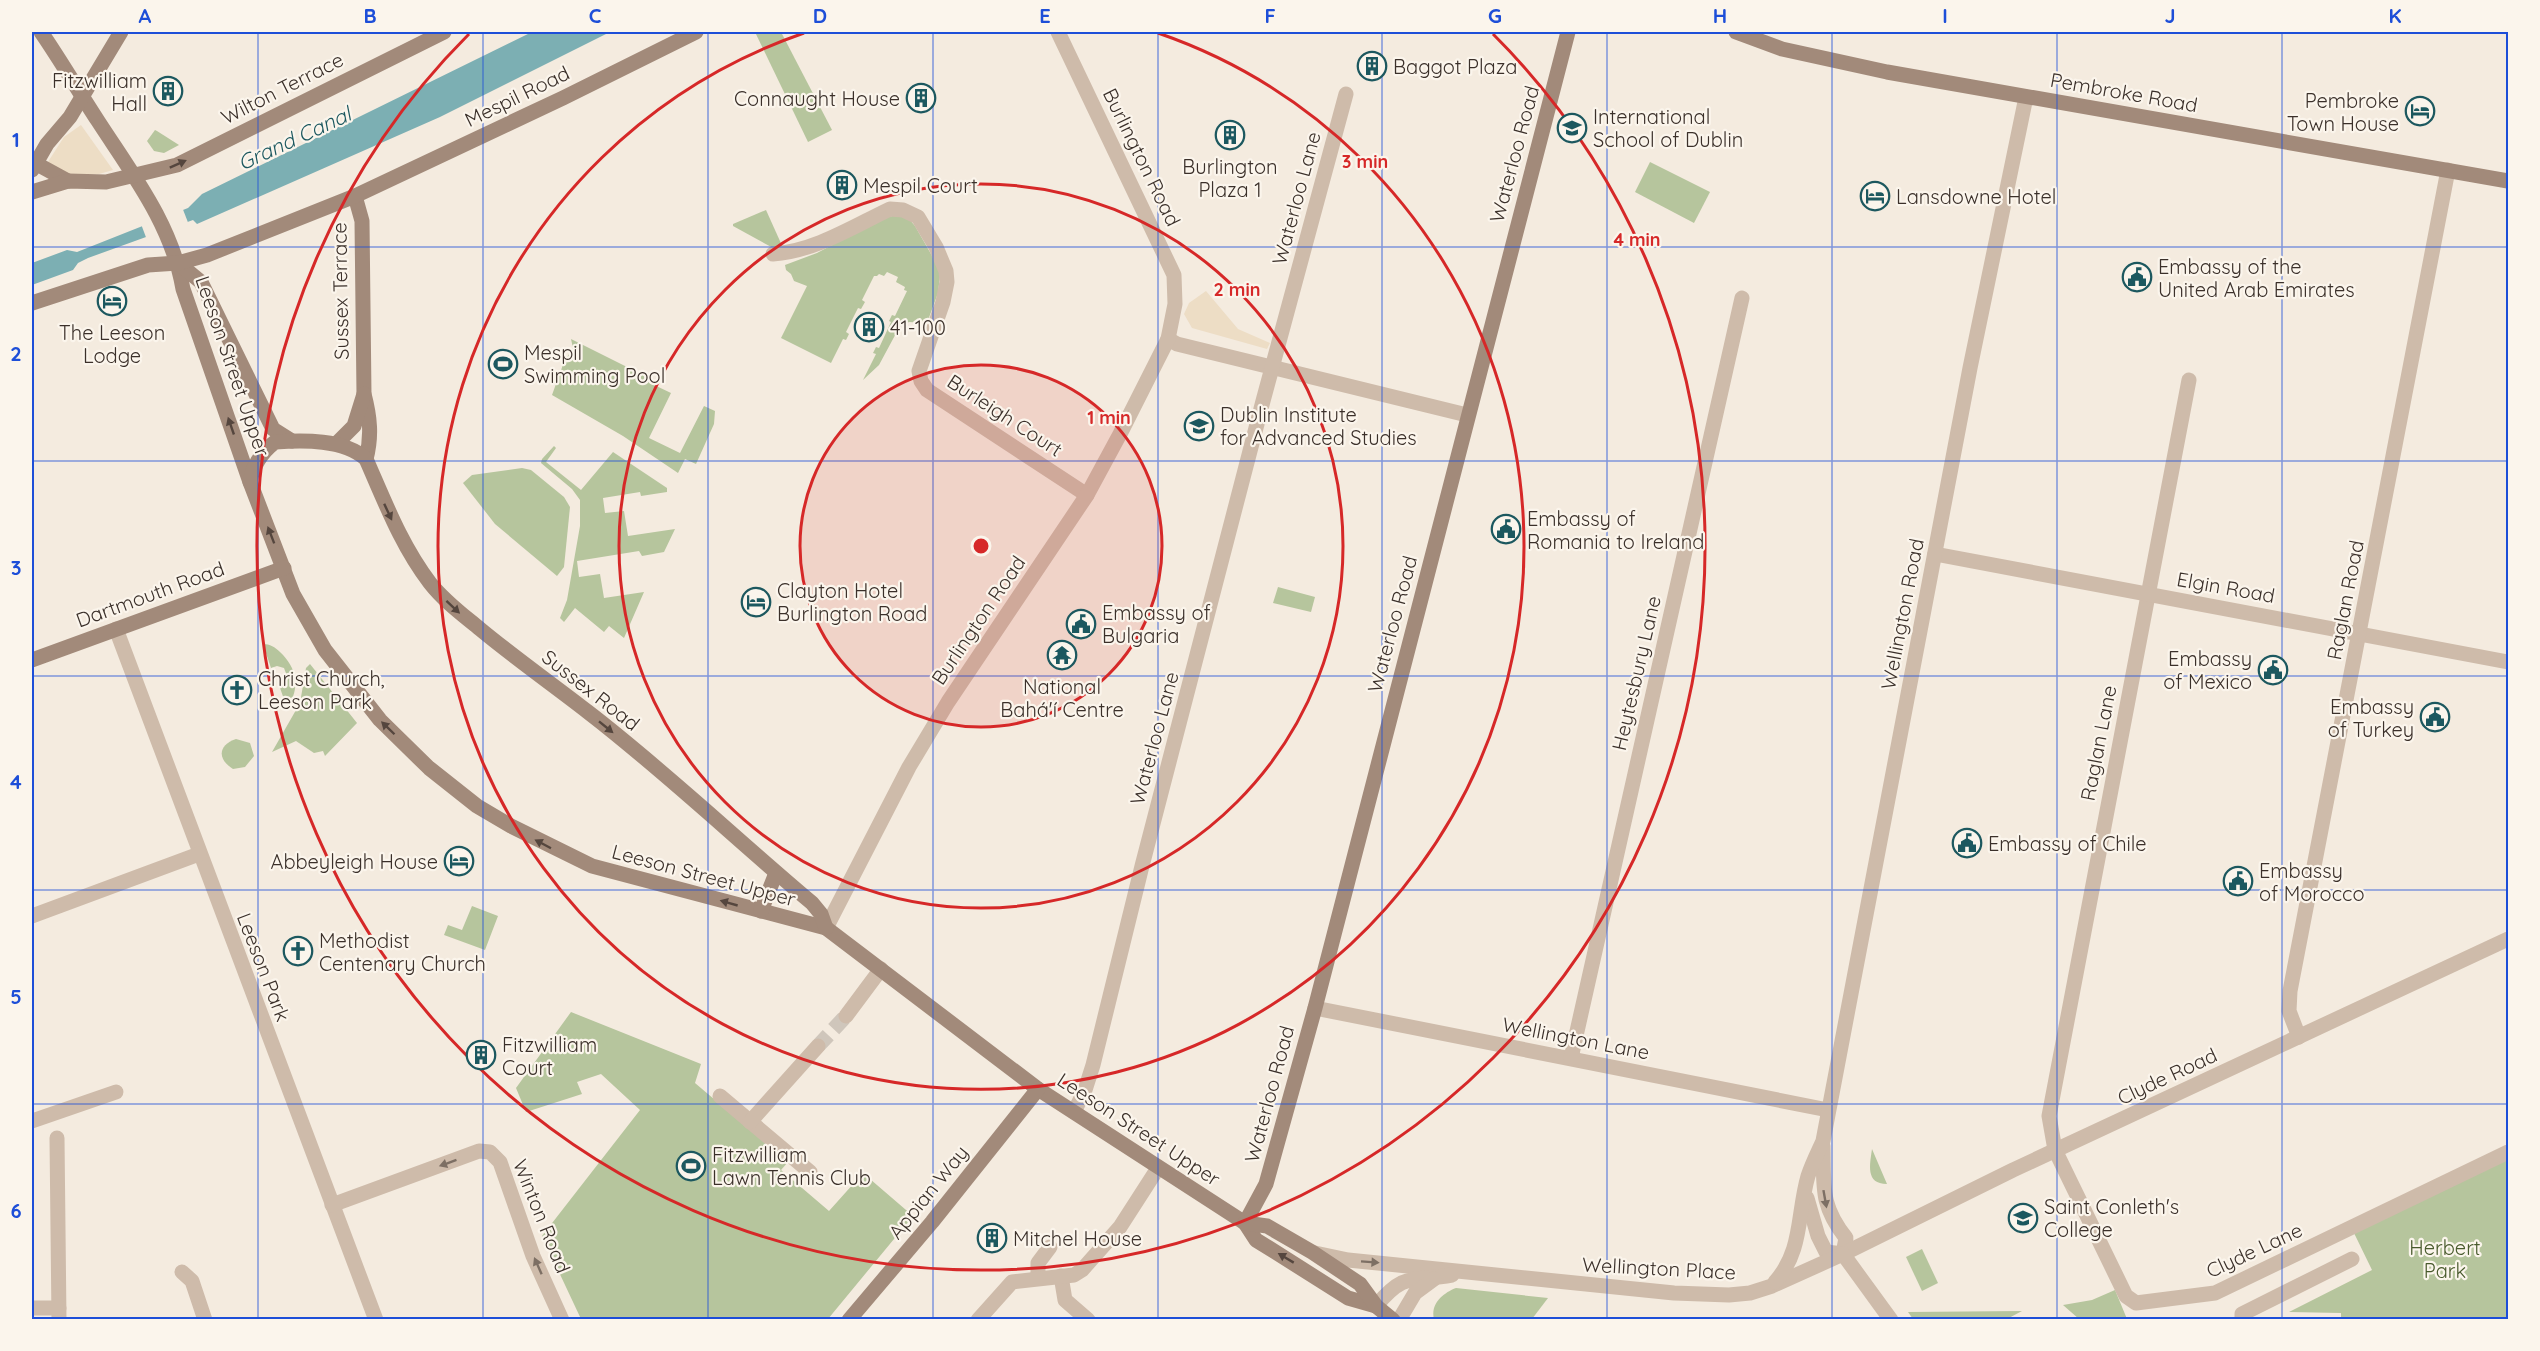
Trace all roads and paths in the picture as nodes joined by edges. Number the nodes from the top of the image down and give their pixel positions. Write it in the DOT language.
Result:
graph roads {
  1 [pos="41,32"];
  2 [pos="121,32"];
  3 [pos="444,32"];
  4 [pos="696,32"];
  5 [pos="1058,32"];
  6 [pos="1568,32"];
  7 [pos="1736,32"];
  8 [pos="1346,94"];
  9 [pos="82,95"];
  10 [pos="2026,97"];
  11 [pos="33,167"];
  12 [pos="2448,170"];
  13 [pos="68,181"];
  14 [pos="2508,181"];
  15 [pos="140,182"];
  16 [pos="32,192"];
  17 [pos="356,196"];
  18 [pos="773,254"];
  19 [pos="178,263"];
  20 [pos="1742,298"];
  21 [pos="32,303"];
  22 [pos="1168,339"];
  23 [pos="1272,367"];
  24 [pos="2188,380"];
  25 [pos="364,394"];
  26 [pos="1467,415"];
  27 [pos="292,441"];
  28 [pos="336,444"];
  29 [pos="366,459"];
  30 [pos="250,482"];
  31 [pos="1087,495"];
  32 [pos="1935,554"];
  33 [pos="284,568"];
  34 [pos="2147,594"];
  35 [pos="116,629"];
  36 [pos="2360,632"];
  37 [pos="32,660"];
  38 [pos="2508,662"];
  39 [pos="199,854"];
  40 [pos="776,873"];
  41 [pos="761,911"];
  42 [pos="32,916"];
  43 [pos="826,928"];
  44 [pos="2508,939"];
  45 [pos="881,969"];
  46 [pos="1315,1008"];
  47 [pos="846,1016"];
  48 [pos="2300,1037"];
  49 [pos="818,1046"];
  50 [pos="1571,1058"];
  51 [pos="1038,1089"];
  52 [pos="116,1092"];
  53 [pos="720,1096"];
  54 [pos="1828,1110"];
  55 [pos="1074,1112"];
  56 [pos="32,1121"];
  57 [pos="750,1122"];
  58 [pos="57,1138"];
  59 [pos="1822,1141"];
  60 [pos="2055,1150"];
  61 [pos="2508,1152"];
  62 [pos="1158,1168"];
  63 [pos="810,1172"];
  64 [pos="1806,1189"];
  65 [pos="332,1205"];
  66 [pos="1245,1223"];
  67 [pos="1050,1247"];
  68 [pos="1312,1252"];
  69 [pos="1843,1254"];
  70 [pos="2352,1259"];
  71 [pos="182,1272"];
  72 [pos="1464,1274"];
  73 [pos="1061,1276"];
  74 [pos="1038,1278"];
  75 [pos="1434,1278"];
  76 [pos="1772,1286"];
  77 [pos="32,1308"];
  78 [pos="59,1314"];
  79 [pos="1387,1316"];
  80 [pos="205,1320"];
  81 [pos="376,1320"];
  82 [pos="562,1320"];
  83 [pos="849,1320"];
  84 [pos="978,1320"];
  85 [pos="1088,1320"];
  86 [pos="1891,1320"];
  87 [pos="2242,1320"];
  1 -- 9 [label="main road, Leeson Street Upper"];
  2 -- 9 [label="main road"];
  15 -- 3 [label="main road, Wilton Terrace, one-way"];
  4 -- 17 [label="main road, Mespil Road"];
  5 -- 22 [label="street, Burlington Road"];
  6 -- 26 [label="main road, Waterloo Road"];
  7 -- 10 [label="main road, Pembroke Road"];
  8 -- 23 [label="street, Waterloo Lane"];
  9 -- 11 [label="main road"];
  9 -- 15 [label="main road, Leeson Street Upper"];
  10 -- 12 [label="main road, Pembroke Road"];
  10 -- 32 [label="street, Wellington Road"];
  11 -- 13 [label="main road"];
  12 -- 14 [label="main road, Pembroke Road"];
  12 -- 36 [label="street, Raglan Road"];
  13 -- 15 [label="main road, Wilton Terrace"];
  13 -- 16 [label="main road"];
  15 -- 19 [label="main road, Leeson Street Upper"];
  17 -- 19 [label="main road, Sussex Terrace"];
  17 -- 25 [label="main road, Sussex Terrace"];
  18 -- 31 [label="street, Burleigh Court"];
  19 -- 21 [label="main road, Sussex Terrace"];
  19 -- 27 [label="main road, Leeson Street Upper"];
  30 -- 19 [label="main road, Leeson Street Upper, one-way"];
  20 -- 50 [label="street, Heytesbury Lane"];
  22 -- 23 [label="street"];
  22 -- 31 [label="street, Burlington Road"];
  23 -- 26 [label="street"];
  23 -- 55 [label="street, Waterloo Lane"];
  24 -- 34 [label="street, Raglan Lane"];
  25 -- 28 [label="main road, Sussex Terrace"];
  25 -- 29 [label="main road, Sussex Terrace"];
  26 -- 46 [label="main road, Waterloo Road"];
  27 -- 28 [label="main road, Leeson Street Upper"];
  27 -- 30 [label="main road, Leeson Street Upper"];
  28 -- 29 [label="main road, Leeson Street Upper"];
  29 -- 40 [label="main road, Sussex Road, one-way"];
  33 -- 30 [label="main road, Leeson Street Upper, one-way"];
  31 -- 43 [label="street, Burlington Road"];
  32 -- 34 [label="street, Elgin Road"];
  32 -- 54 [label="street, Wellington Road"];
  33 -- 35 [label="main road, Dartmouth Road"];
  41 -- 33 [label="main road, Leeson Street Upper, one-way"];
  34 -- 36 [label="street, Elgin Road"];
  34 -- 60 [label="street, Raglan Lane"];
  35 -- 37 [label="main road, Dartmouth Road"];
  35 -- 39 [label="street, Leeson Park"];
  36 -- 38 [label="street, Elgin Road"];
  36 -- 48 [label="street, Raglan Road"];
  39 -- 42 [label="street"];
  39 -- 65 [label="street, Leeson Park"];
  40 -- 41 [label="main road"];
  40 -- 43 [label="main road, Sussex Road"];
  41 -- 43 [label="main road, Leeson Street Upper"];
  43 -- 45 [label="main road, Leeson Street Upper"];
  44 -- 48 [label="street, Clyde Road"];
  45 -- 47 [label="street"];
  45 -- 51 [label="main road, Leeson Street Upper"];
  46 -- 50 [label="street, Wellington Lane"];
  46 -- 66 [label="main road, Waterloo Road"];
  48 -- 60 [label="street, Clyde Road"];
  49 -- 57 [label="street"];
  50 -- 54 [label="street, Wellington Lane"];
  51 -- 55 [label="main road, Leeson Street Upper"];
  51 -- 83 [label="main road, Appian Way"];
  52 -- 56 [label="street"];
  53 -- 57 [label="street"];
  54 -- 59 [label="street, Wellington Road"];
  55 -- 62 [label="main road, Leeson Street Upper"];
  57 -- 63 [label="street"];
  58 -- 78 [label="street"];
  59 -- 64 [label="street, Wellington Road"];
  59 -- 69 [label="street, Wellington Road, one-way"];
  60 -- 61 [label="street, Clyde Lane"];
  60 -- 69 [label="street, Clyde Road"];
  62 -- 66 [label="main road, Leeson Street Upper"];
  62 -- 73 [label="street"];
  64 -- 69 [label="street, Wellington Road"];
  64 -- 76 [label="street, Wellington Road"];
  65 -- 81 [label="street, Leeson Park"];
  82 -- 65 [label="street, Winton Road, one-way"];
  66 -- 68 [label="main road, Leeson Street Upper"];
  79 -- 66 [label="main road, Leeson Street Upper, one-way"];
  67 -- 74 [label="street"];
  68 -- 72 [label="street, Wellington Place, one-way"];
  68 -- 79 [label="main road, Leeson Street Upper"];
  69 -- 76 [label="street, Wellington Place"];
  69 -- 86 [label="street"];
  70 -- 87 [label="street"];
  71 -- 80 [label="street"];
  72 -- 75 [label="street, Wellington Place"];
  72 -- 76 [label="street, Wellington Place"];
  73 -- 74 [label="street"];
  73 -- 85 [label="street"];
  74 -- 84 [label="street"];
  75 -- 79 [label="street"];
  75 -- 79 [label="street, Wellington Place"];
  77 -- 78 [label="street"];
}
